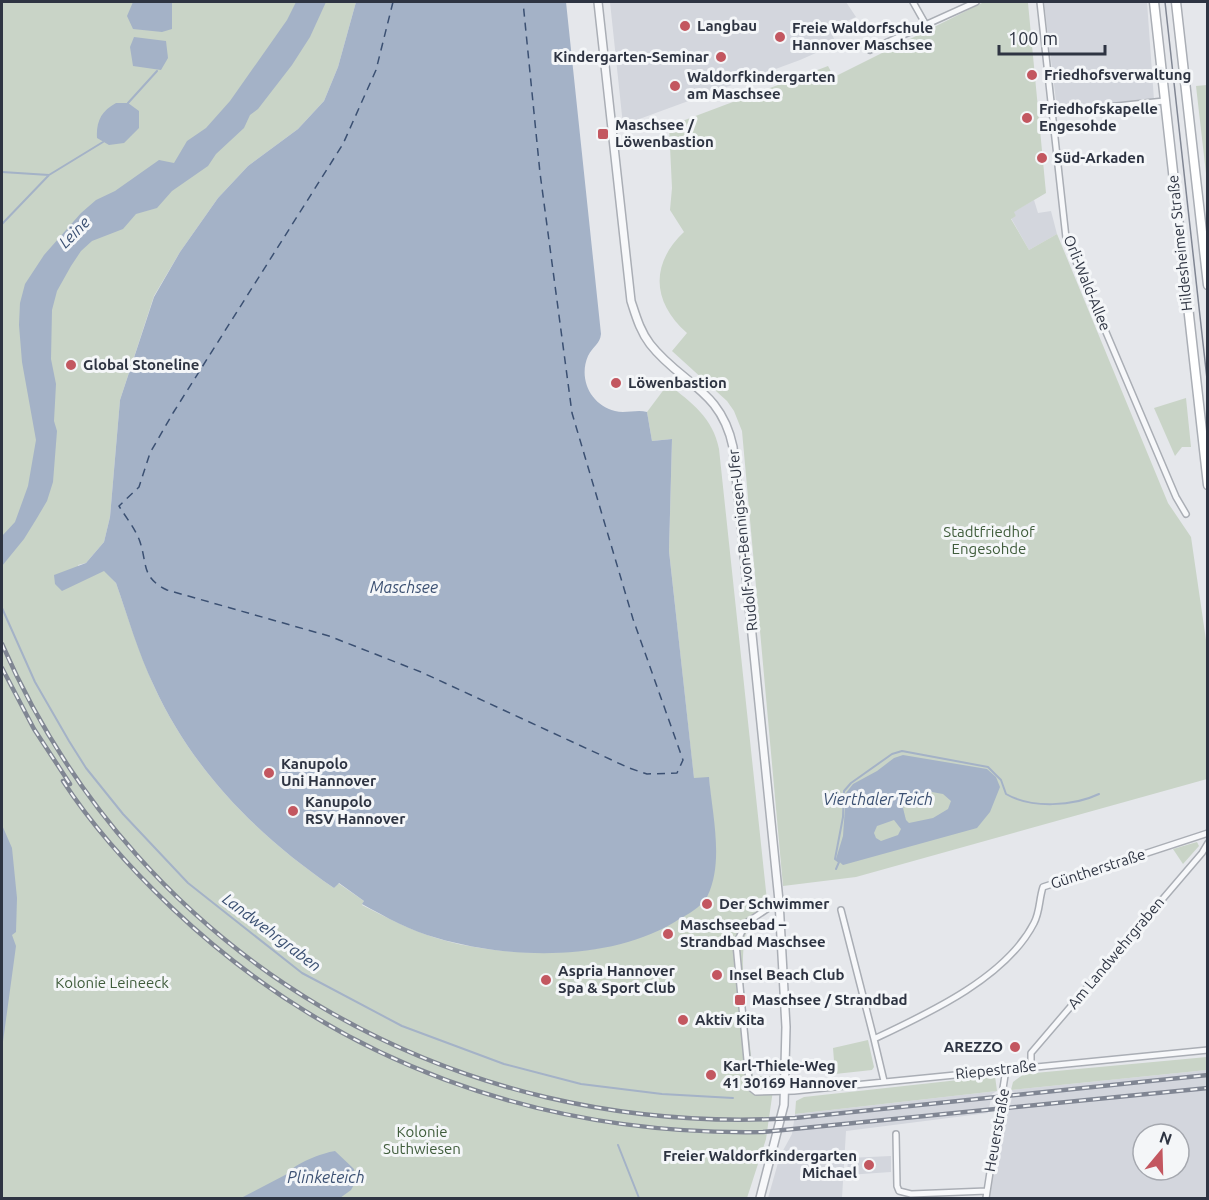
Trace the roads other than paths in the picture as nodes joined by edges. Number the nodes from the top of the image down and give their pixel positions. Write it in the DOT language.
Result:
graph roads {
  1 [pos="598,2"];
  2 [pos="913,2"];
  3 [pos="976,2"];
  4 [pos="1040,2"];
  5 [pos="1154,2"];
  6 [pos="1176,2"];
  7 [pos="926,26"];
  8 [pos="870,50"];
  9 [pos="1164,101"];
  10 [pos="1051,113"];
  11 [pos="1208,285"];
  12 [pos="1208,485"];
  13 [pos="1186,514"];
  14 [pos="1208,833"];
  15 [pos="1208,843"];
  16 [pos="779,901"];
  17 [pos="841,910"];
  18 [pos="874,1039"];
  19 [pos="1208,1050"];
  20 [pos="1031,1066"];
  21 [pos="1006,1069"];
  22 [pos="884,1081"];
  23 [pos="785,1092"];
  24 [pos="896,1134"];
  25 [pos="987,1191"];
  26 [pos="760,1198"];
  27 [pos="986,1198"];
  1 -- 16 [label="street, Rudolf-von-Bennigsen-Ufer"];
  2 -- 7 [label="street"];
  3 -- 7 [label="street"];
  4 -- 10 [label="street, Orli-Wald-Allee"];
  5 -- 9 [label="main road, Hildesheimer Straße"];
  6 -- 11 [label="main road, Hildesheimer Straße"];
  7 -- 8 [label="street"];
  9 -- 10 [label="street"];
  9 -- 12 [label="main road, Hildesheimer Straße"];
  10 -- 13 [label="street, Orli-Wald-Allee"];
  14 -- 18 [label="street, Güntherstraße"];
  15 -- 20 [label="street, Am Landwehrgraben"];
  16 -- 23 [label="street, Rudolf-von-Bennigsen-Ufer"];
  16 -- 23 [label="street"];
  17 -- 18 [label="street"];
  18 -- 22 [label="street"];
  19 -- 20 [label="street, Riepestraße"];
  20 -- 21 [label="street, Riepestraße"];
  21 -- 22 [label="street, Riepestraße"];
  21 -- 25 [label="street, Heuerstraße"];
  22 -- 23 [label="street, Riepestraße"];
  23 -- 26 [label="street, Rudolf-von-Bennigsen-Ufer"];
  24 -- 25 [label="street, Heuerstraße"];
  25 -- 27 [label="street, Heuerstraße"];
}
